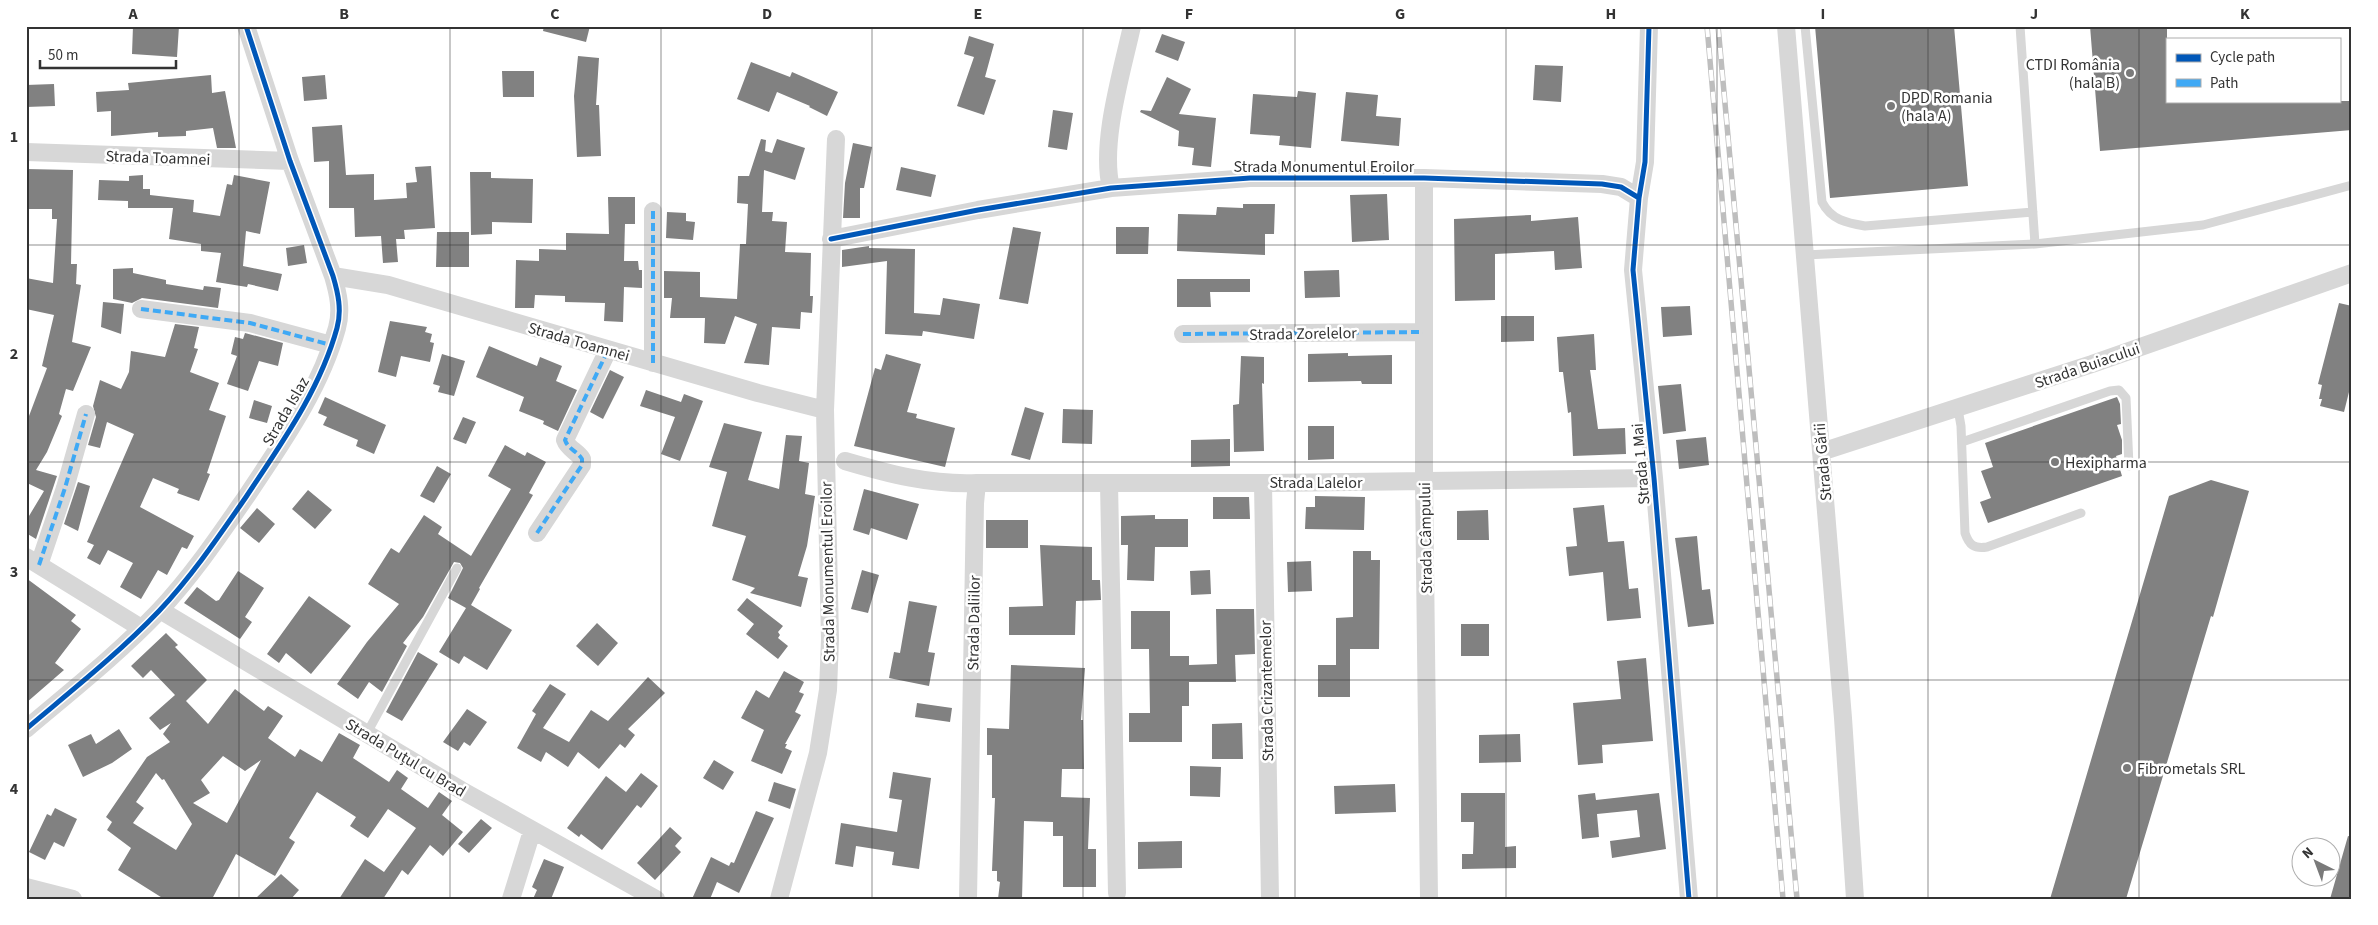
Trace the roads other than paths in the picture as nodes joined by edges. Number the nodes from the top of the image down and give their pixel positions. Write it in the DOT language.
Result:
graph roads {
  1 [pos="246,26"];
  2 [pos="1132,26"];
  3 [pos="1649,26"];
  4 [pos="1786,26"];
  5 [pos="1805,26"];
  6 [pos="2020,26"];
  7 [pos="836,139"];
  8 [pos="26,152"];
  9 [pos="290,161"];
  10 [pos="1424,178"];
  11 [pos="2352,184"];
  12 [pos="1111,188"];
  13 [pos="1639,198"];
  14 [pos="653,211"];
  15 [pos="2033,212"];
  16 [pos="831,239"];
  17 [pos="2035,244"];
  18 [pos="1805,255"];
  19 [pos="2352,273"];
  20 [pos="333,276"];
  21 [pos="141,309"];
  22 [pos="1423,332"];
  23 [pos="1183,334"];
  24 [pos="331,345"];
  25 [pos="608,350"];
  26 [pos="653,363"];
  27 [pos="1958,409"];
  28 [pos="825,410"];
  29 [pos="86,414"];
  30 [pos="1962,442"];
  31 [pos="1821,452"];
  32 [pos="845,461"];
  33 [pos="2129,466"];
  34 [pos="1654,478"];
  35 [pos="1424,481"];
  36 [pos="977,483"];
  37 [pos="1109,483"];
  38 [pos="1263,483"];
  39 [pos="2081,513"];
  40 [pos="537,533"];
  41 [pos="33,561"];
  42 [pos="457,568"];
  43 [pos="160,610"];
  44 [pos="141,628"];
  45 [pos="26,729"];
  46 [pos="366,733"];
  47 [pos="532,831"];
  48 [pos="26,887"];
  49 [pos="1117,893"];
  50 [pos="73,899"];
  51 [pos="511,899"];
  52 [pos="656,899"];
  53 [pos="779,899"];
  54 [pos="968,899"];
  55 [pos="1270,899"];
  56 [pos="1429,899"];
  57 [pos="1689,899"];
  58 [pos="1855,899"];
  1 -- 9 [label="street, Strada Islaz"];
  2 -- 12 [label="street"];
  3 -- 13 [label="street, Strada 1 Mai"];
  4 -- 18 [label="street, Strada Gării"];
  5 -- 15 [label="lane"];
  6 -- 15 [label="lane"];
  7 -- 16 [label="street, Strada Monumentul Eroilor"];
  8 -- 9 [label="street, Strada Toamnei"];
  9 -- 20 [label="street, Strada Islaz"];
  10 -- 12 [label="street, Strada Monumentul Eroilor"];
  10 -- 13 [label="street, Strada Monumentul Eroilor"];
  10 -- 22 [label="street, Strada Câmpului"];
  11 -- 17 [label="lane"];
  12 -- 16 [label="street, Strada Monumentul Eroilor"];
  13 -- 34 [label="street, Strada 1 Mai"];
  14 -- 26 [label="street"];
  15 -- 17 [label="lane"];
  16 -- 28 [label="street, Strada Monumentul Eroilor"];
  17 -- 18 [label="lane"];
  18 -- 31 [label="street, Strada Gării"];
  19 -- 27 [label="street, Strada Buiacului"];
  20 -- 24 [label="street, Strada Islaz"];
  20 -- 25 [label="street, Strada Toamnei"];
  21 -- 24 [label="street"];
  22 -- 23 [label="street, Strada Zorelelor"];
  22 -- 35 [label="street, Strada Câmpului"];
  24 -- 43 [label="street, Strada Islaz"];
  25 -- 26 [label="street, Strada Toamnei"];
  25 -- 40 [label="street"];
  26 -- 28 [label="street, Strada Toamnei"];
  27 -- 30 [label="lane"];
  27 -- 31 [label="street, Strada Buiacului"];
  28 -- 53 [label="street, Strada Monumentul Eroilor"];
  29 -- 41 [label="street"];
  30 -- 33 [label="lane"];
  30 -- 39 [label="lane"];
  31 -- 58 [label="street, Strada Gării"];
  32 -- 36 [label="street"];
  34 -- 35 [label="street, Strada Lalelor"];
  34 -- 57 [label="street, Strada 1 Mai"];
  35 -- 38 [label="street, Strada Lalelor"];
  35 -- 56 [label="street, Strada Câmpului"];
  36 -- 37 [label="street, Strada Lalelor"];
  36 -- 54 [label="street, Strada Daliilor"];
  37 -- 38 [label="street, Strada Lalelor"];
  37 -- 49 [label="street"];
  38 -- 55 [label="street, Strada Crizantemelor"];
  41 -- 44 [label="street"];
  42 -- 46 [label="lane"];
  43 -- 44 [label="street, Strada Islaz"];
  43 -- 46 [label="street, Strada Puțul cu Brad"];
  44 -- 45 [label="street, Strada Islaz"];
  46 -- 47 [label="street, Strada Puțul cu Brad"];
  47 -- 51 [label="street"];
  47 -- 52 [label="street, Strada Puțul cu Brad"];
  48 -- 50 [label="street"];
}
